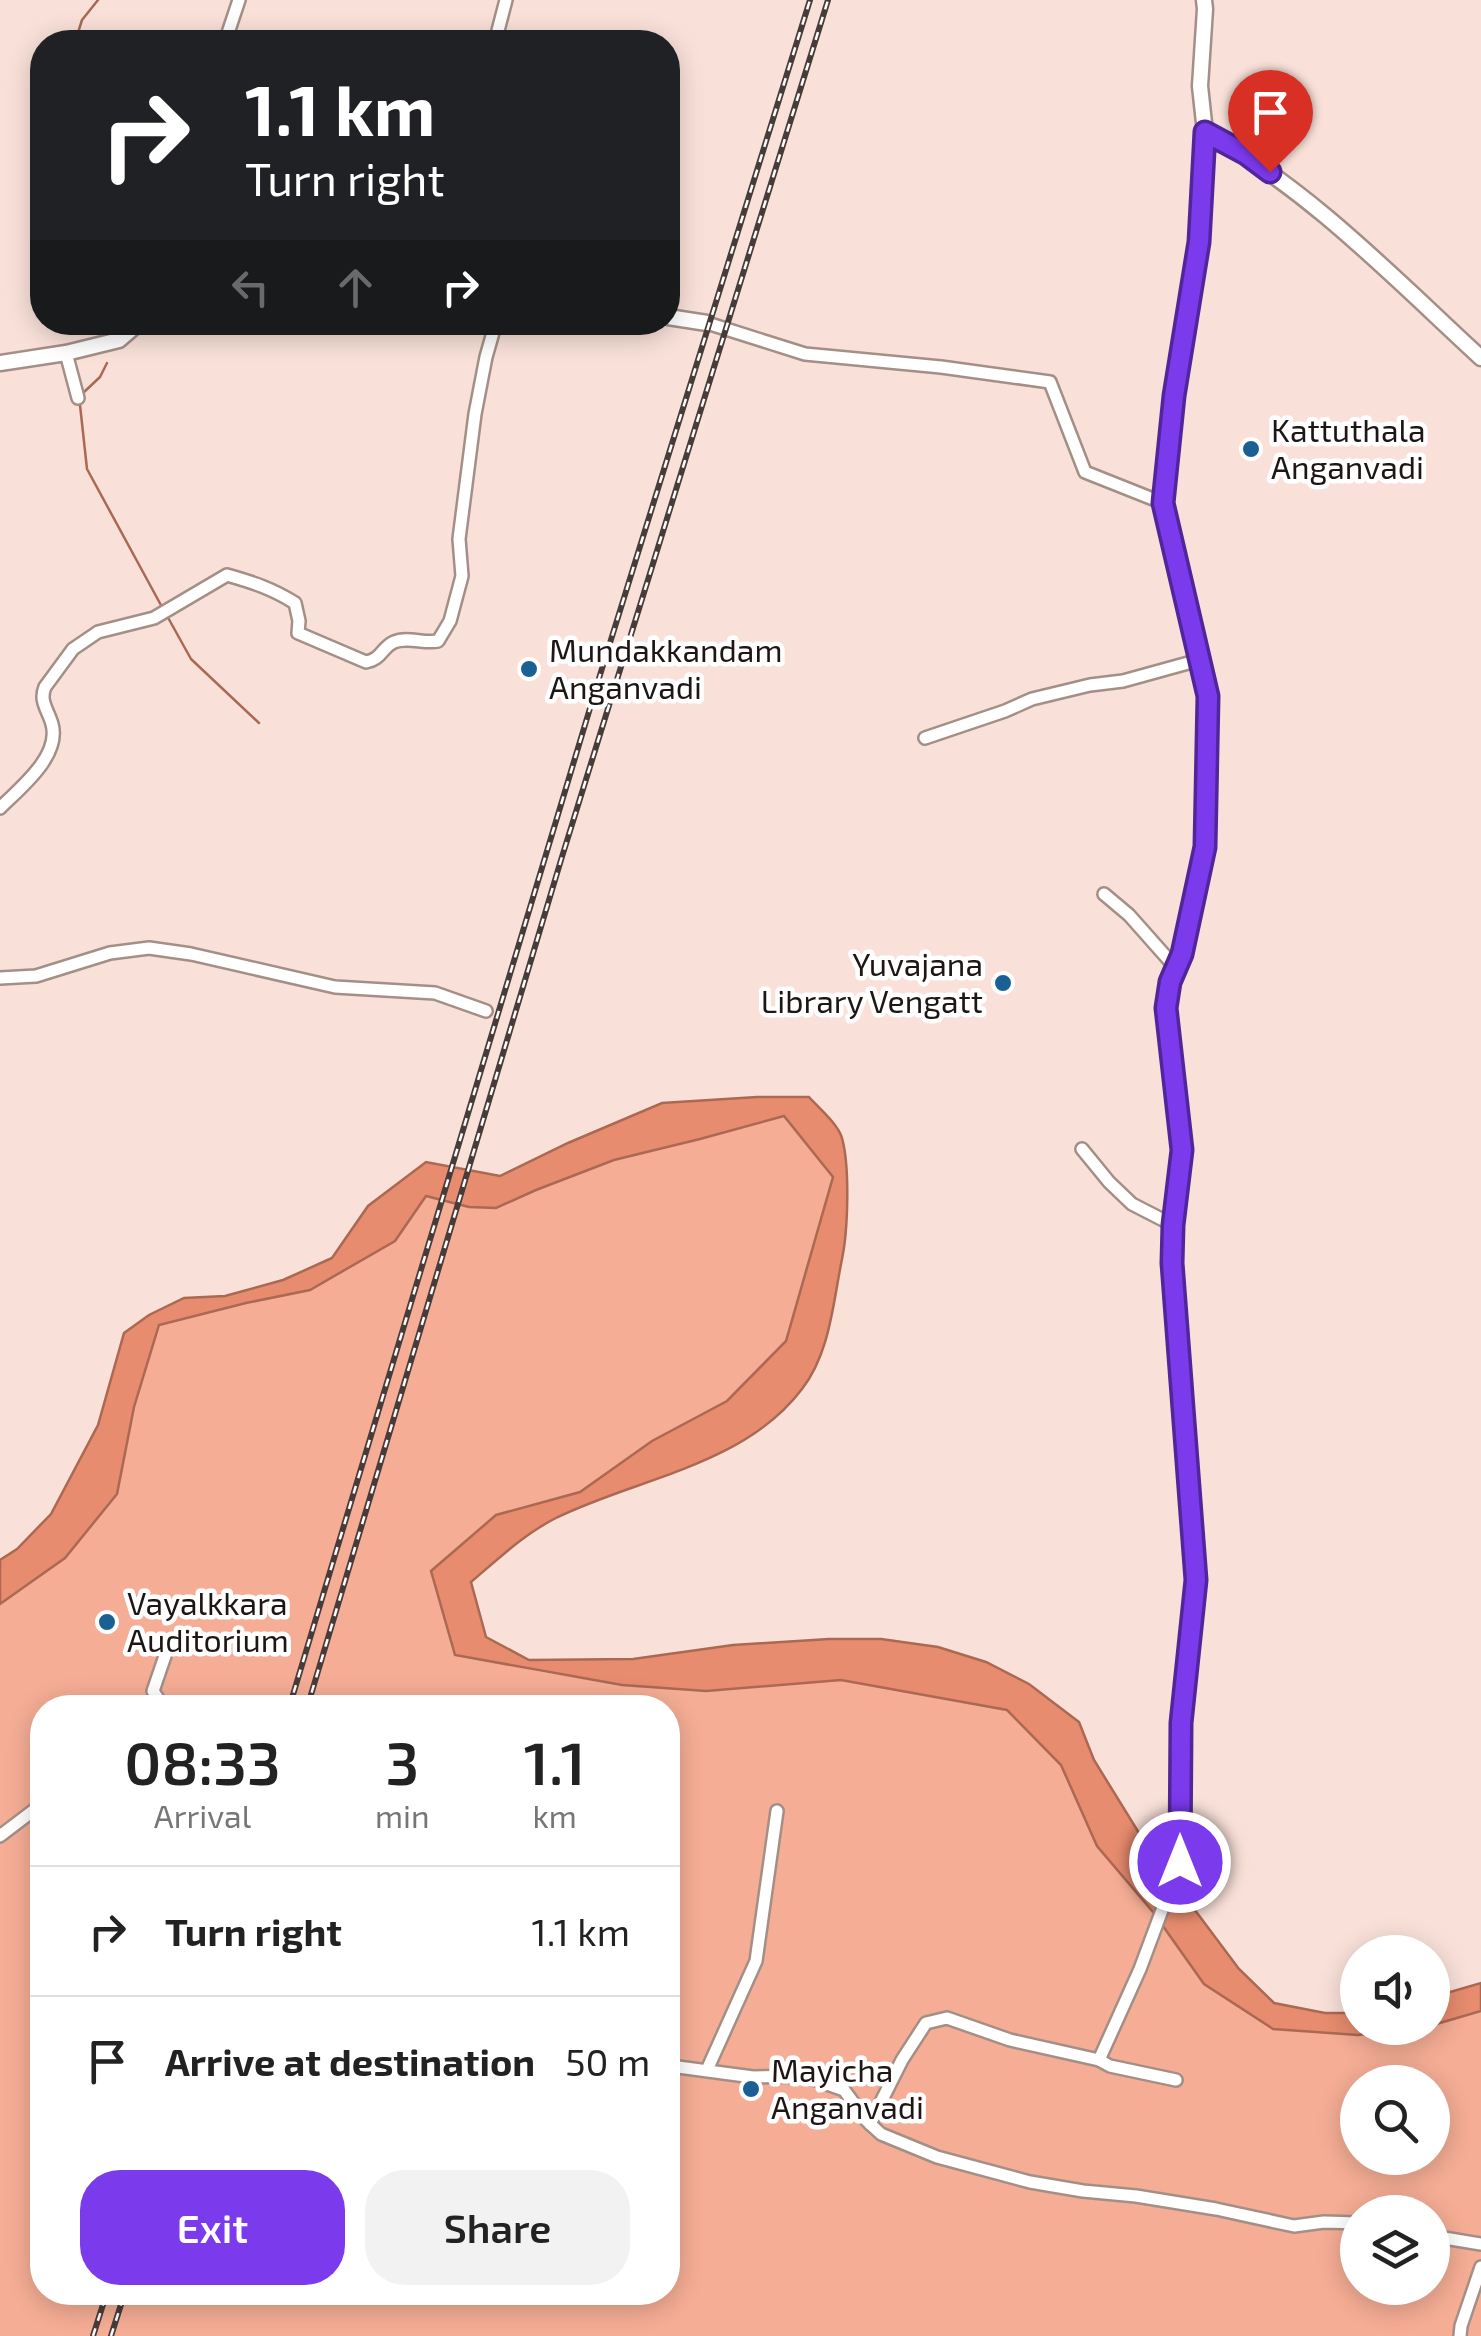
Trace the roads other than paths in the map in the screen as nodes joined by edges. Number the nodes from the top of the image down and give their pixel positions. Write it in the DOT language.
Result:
graph roads {
  1 [pos="239,0"];
  2 [pos="506,0"];
  3 [pos="1204,0"];
  4 [pos="229,30"];
  5 [pos="498,30"];
  6 [pos="1205,132"];
  7 [pos="680,319"];
  8 [pos="707,322"];
  9 [pos="125,335"];
  10 [pos="492,335"];
  11 [pos="66,353"];
  12 [pos="1481,358"];
  13 [pos="0,362"];
  14 [pos="78,398"];
  15 [pos="1163,503"];
  16 [pos="1199,660"];
  17 [pos="925,738"];
  18 [pos="0,808"];
  19 [pos="1104,894"];
  20 [pos="1176,968"];
  21 [pos="0,978"];
  22 [pos="486,1010"];
  23 [pos="1082,1149"];
  24 [pos="1173,1225"];
  25 [pos="165,1656"];
  26 [pos="156,1695"];
  27 [pos="777,1811"];
  28 [pos="30,1813"];
  29 [pos="0,1836"];
  30 [pos="1099,2060"];
  31 [pos="680,2068"];
  32 [pos="707,2070"];
  33 [pos="1176,2080"];
  34 [pos="870,2124"];
  35 [pos="1340,2223"];
  36 [pos="1450,2239"];
  37 [pos="1481,2244"];
  38 [pos="1481,2267"];
  39 [pos="1460,2336"];
  1 -- 4 [label="street"];
  2 -- 5 [label="street"];
  3 -- 6 [label="street"];
  6 -- 12 [label="street"];
  6 -- 15 [label="street"];
  7 -- 8 [label="street"];
  8 -- 15 [label="street"];
  9 -- 11 [label="street"];
  10 -- 18 [label="street"];
  11 -- 13 [label="street"];
  11 -- 14 [label="street"];
  15 -- 16 [label="street"];
  16 -- 17 [label="street"];
  16 -- 20 [label="street"];
  19 -- 20 [label="street"];
  20 -- 24 [label="street"];
  21 -- 22 [label="street"];
  23 -- 24 [label="street"];
  24 -- 30 [label="street"];
  25 -- 26 [label="street"];
  27 -- 32 [label="street"];
  28 -- 29 [label="street"];
  30 -- 33 [label="street"];
  30 -- 34 [label="street"];
  31 -- 32 [label="street"];
  32 -- 34 [label="street"];
  34 -- 35 [label="street"];
  36 -- 37 [label="street"];
  38 -- 39 [label="street"];
}
